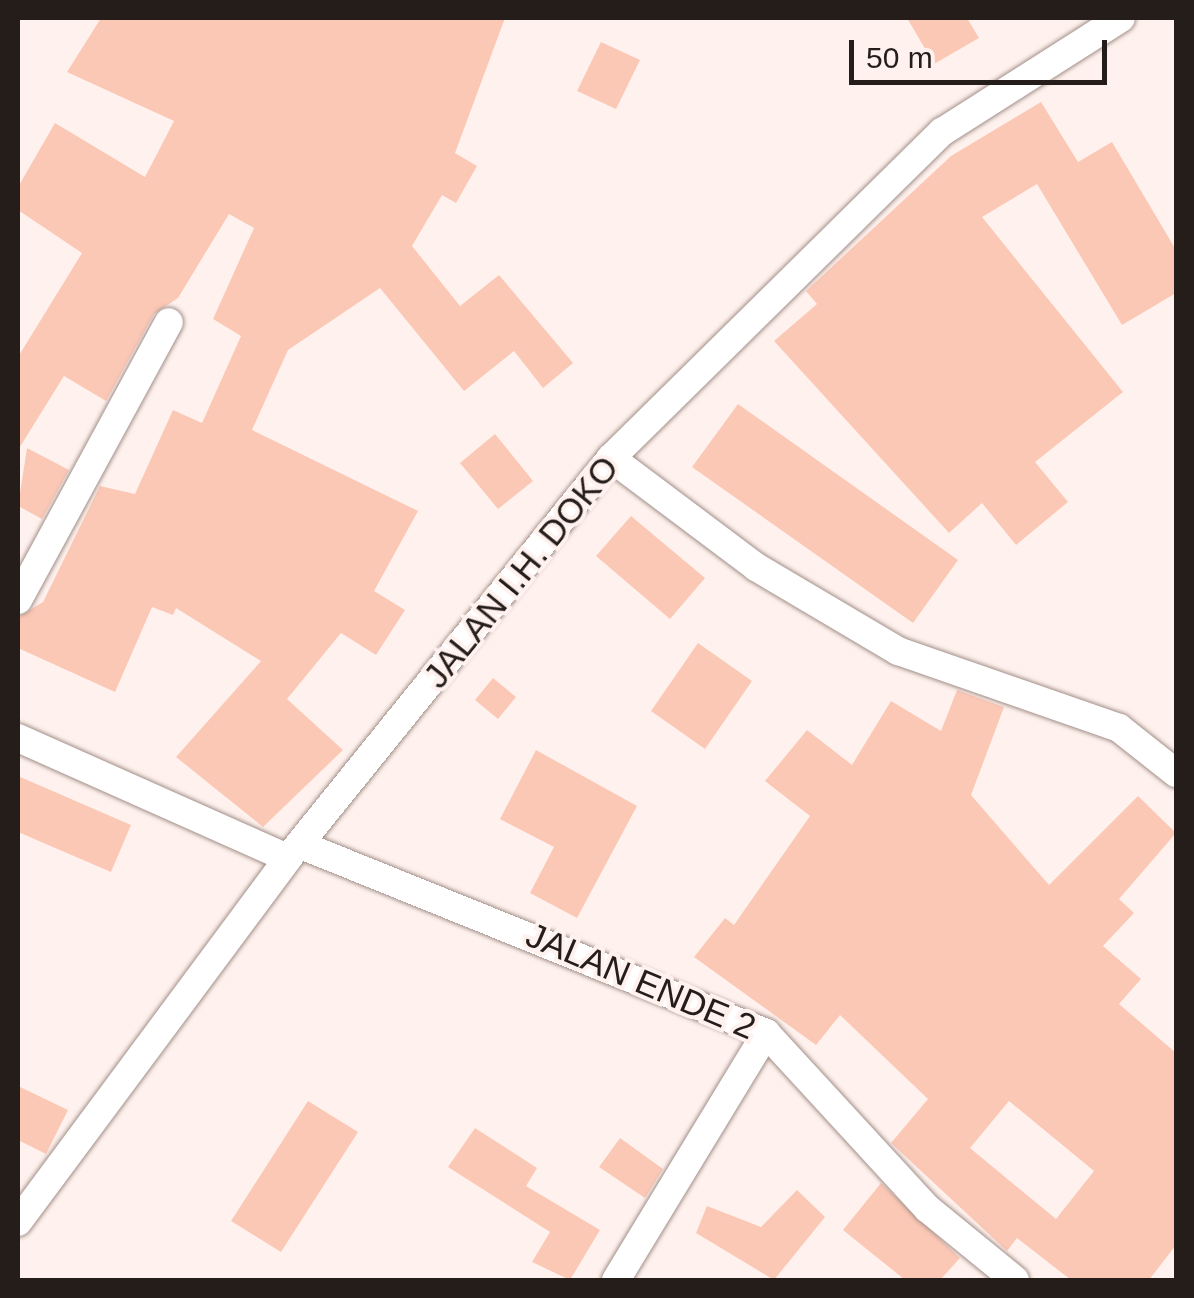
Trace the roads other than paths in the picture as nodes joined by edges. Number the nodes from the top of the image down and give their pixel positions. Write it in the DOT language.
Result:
graph roads {
  1 [pos="1121,18"];
  2 [pos="169,322"];
  3 [pos="610,458"];
  4 [pos="18,600"];
  5 [pos="18,738"];
  6 [pos="1176,774"];
  7 [pos="294,851"];
  8 [pos="766,1033"];
  9 [pos="18,1222"];
  10 [pos="616,1280"];
  11 [pos="1014,1280"];
  1 -- 3 [label="street, JALAN I.H. DOKO"];
  2 -- 4 [label="street"];
  3 -- 6 [label="street"];
  3 -- 7 [label="street, JALAN I.H. DOKO"];
  5 -- 7 [label="street, JALAN ENDE 2"];
  7 -- 8 [label="street, JALAN ENDE 2"];
  7 -- 9 [label="street, JALAN I.H. DOKO"];
  8 -- 10 [label="street"];
  8 -- 11 [label="street, JALAN ENDE 2"];
}
